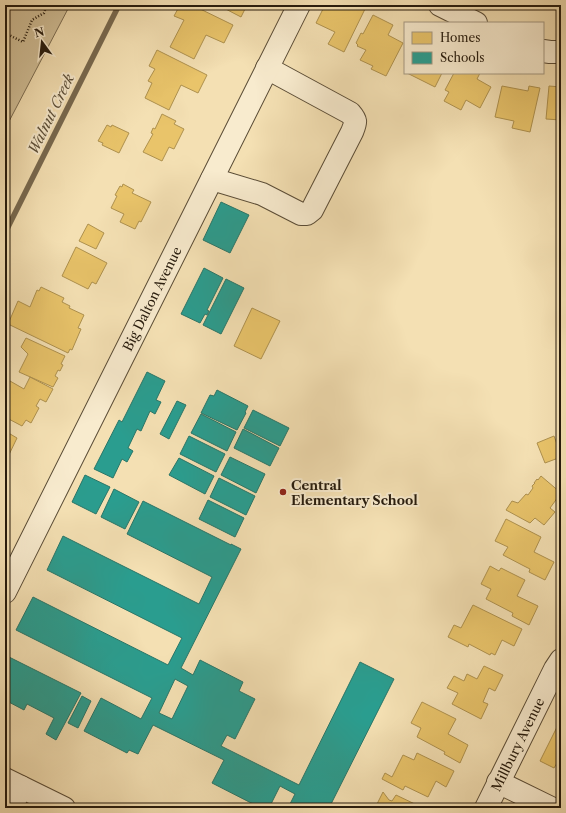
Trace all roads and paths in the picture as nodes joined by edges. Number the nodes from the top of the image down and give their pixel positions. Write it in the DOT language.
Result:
graph roads {
  1 [pos="47,5"];
  2 [pos="299,5"];
  3 [pos="440,5"];
  4 [pos="474,22"];
  5 [pos="5,33"];
  6 [pos="544,51"];
  7 [pos="561,52"];
  8 [pos="267,68"];
  9 [pos="212,179"];
  10 [pos="5,592"];
  11 [pos="561,660"];
  12 [pos="498,782"];
  13 [pos="13,783"];
  14 [pos="11,808"];
  15 [pos="64,808"];
  16 [pos="486,808"];
  17 [pos="551,808"];
  1 -- 5 [label="path"];
  2 -- 8 [label="street, Big Dalton Avenue"];
  3 -- 4 [label="street"];
  6 -- 7 [label="street"];
  8 -- 9 [label="street, Big Dalton Avenue"];
  8 -- 9 [label="street"];
  9 -- 10 [label="street, Big Dalton Avenue"];
  11 -- 12 [label="street, Millbury Avenue"];
  12 -- 16 [label="street, Millbury Avenue"];
  12 -- 17 [label="street"];
  13 -- 14 [label="street"];
  13 -- 15 [label="street"];
}
